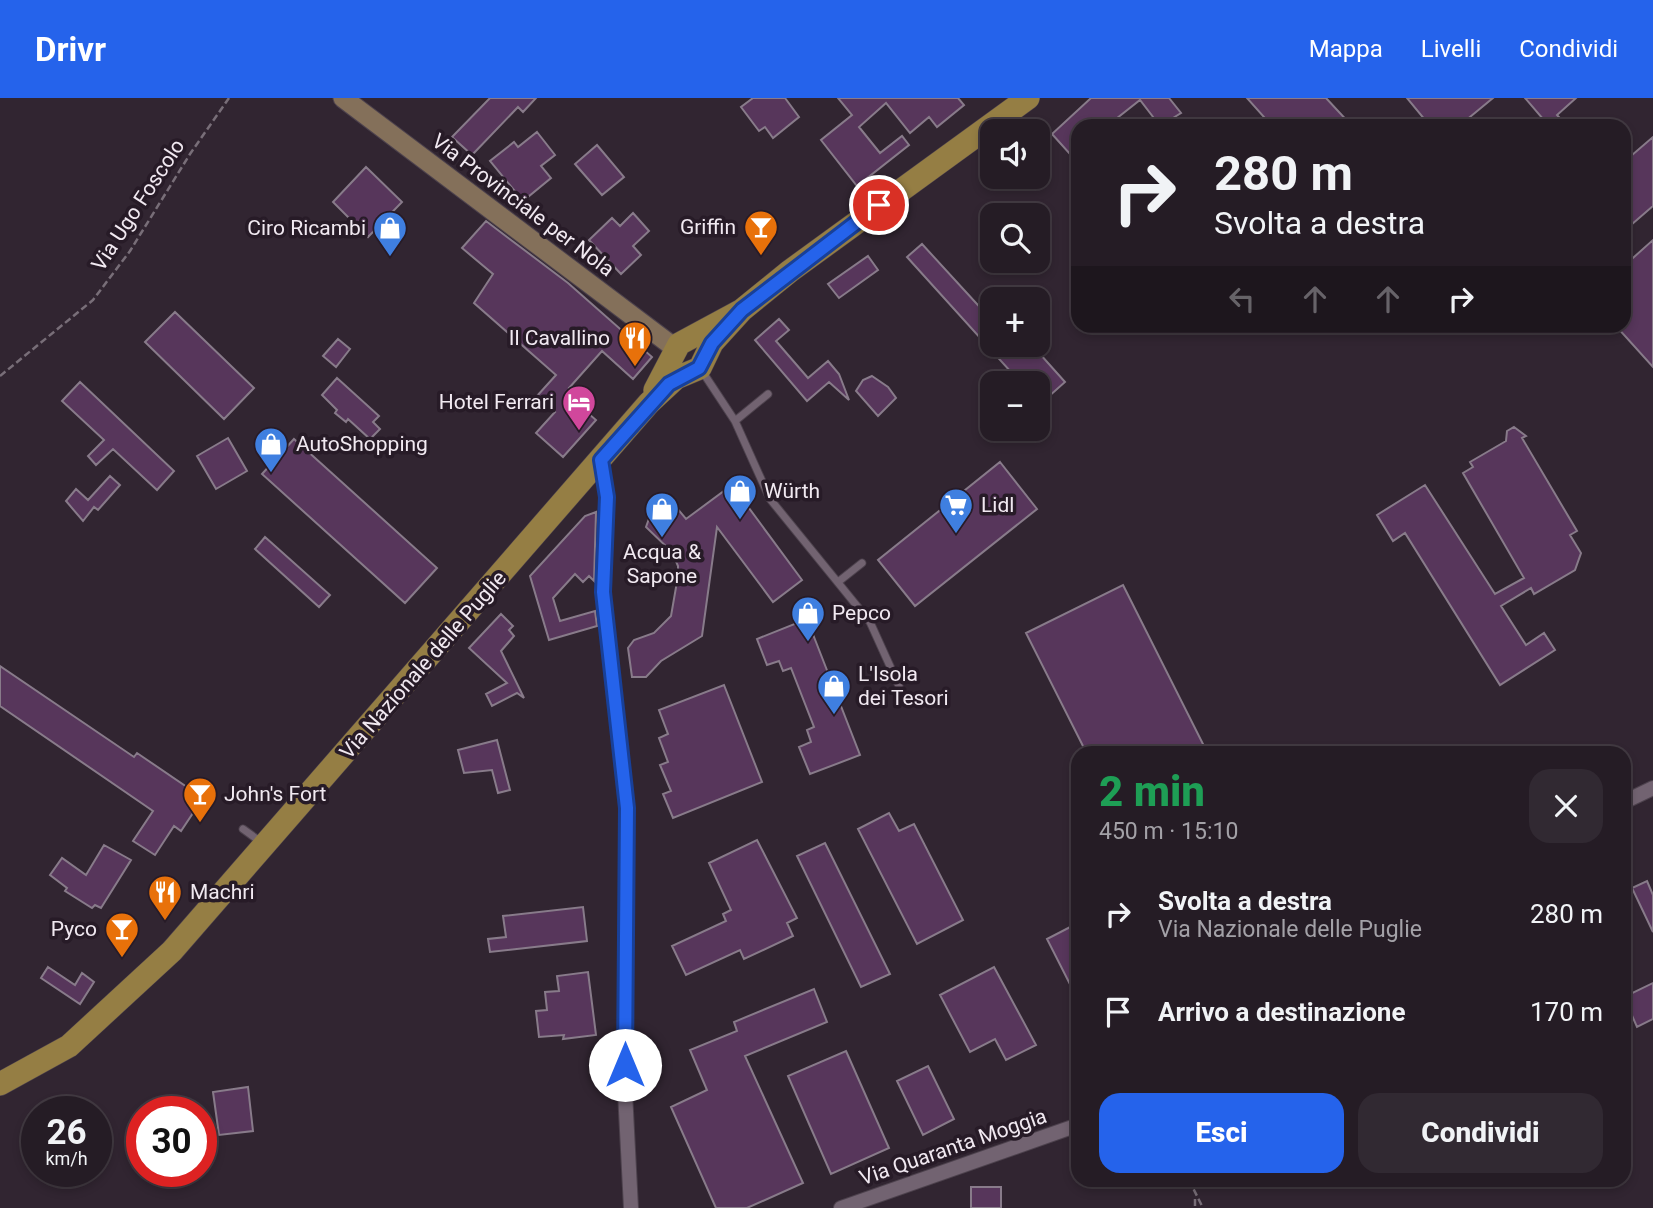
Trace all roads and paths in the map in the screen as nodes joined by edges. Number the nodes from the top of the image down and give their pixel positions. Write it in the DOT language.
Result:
graph roads {
  1 [pos="229,98"];
  2 [pos="343,98"];
  3 [pos="1028,98"];
  4 [pos="742,310"];
  5 [pos="677,348"];
  6 [pos="698,366"];
  7 [pos="0,376"];
  8 [pos="768,394"];
  9 [pos="649,403"];
  10 [pos="735,421"];
  11 [pos="601,460"];
  12 [pos="862,563"];
  13 [pos="838,582"];
  14 [pos="900,686"];
  15 [pos="1653,788"];
  16 [pos="1631,799"];
  17 [pos="243,830"];
  18 [pos="265,845"];
  19 [pos="0,1084"];
  20 [pos="1071,1127"];
  21 [pos="1192,1187"];
  22 [pos="1195,1195"];
  23 [pos="631,1208"];
  24 [pos="841,1208"];
  25 [pos="1195,1208"];
  26 [pos="1203,1208"];
  1 -- 7 [label="path, Via Ugo Foscolo"];
  2 -- 5 [label="street, Via Provinciale per Nola"];
  3 -- 4 [label="main road, Via Nazionale delle Puglie"];
  4 -- 5 [label="main road, Via Nazionale delle Puglie"];
  4 -- 6 [label="main road, Via Nazionale delle Puglie"];
  5 -- 6 [label="main road"];
  5 -- 9 [label="main road, Via Nazionale delle Puglie"];
  6 -- 9 [label="main road, Via Nazionale delle Puglie"];
  6 -- 10 [label="lane"];
  8 -- 10 [label="lane"];
  9 -- 11 [label="main road, Via Nazionale delle Puglie"];
  10 -- 13 [label="lane"];
  11 -- 18 [label="main road, Via Nazionale delle Puglie"];
  11 -- 23 [label="street"];
  12 -- 13 [label="lane"];
  13 -- 14 [label="lane"];
  15 -- 16 [label="street"];
  17 -- 18 [label="lane"];
  18 -- 19 [label="main road, Via Nazionale delle Puglie"];
  20 -- 24 [label="street, Via Quaranta Moggia"];
  21 -- 22 [label="path"];
  22 -- 25 [label="path"];
  22 -- 26 [label="path"];
}
